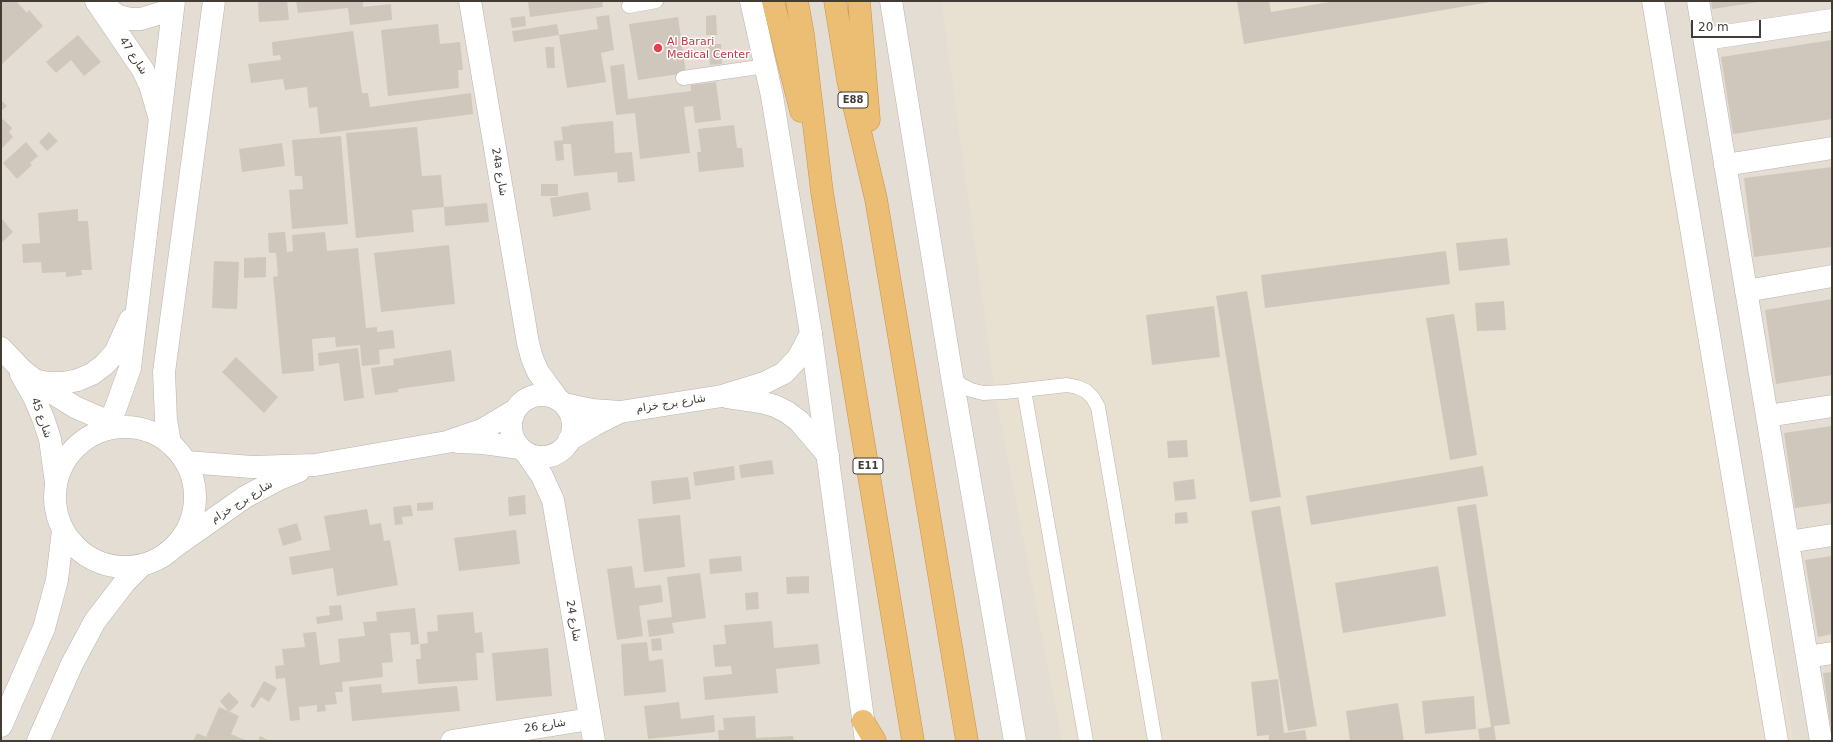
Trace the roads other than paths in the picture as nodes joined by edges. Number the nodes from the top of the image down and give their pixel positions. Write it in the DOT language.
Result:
graph roads {
  1 [pos="97,1"];
  2 [pos="214,1"];
  3 [pos="470,1"];
  4 [pos="656,1"];
  5 [pos="751,1"];
  6 [pos="773,1"];
  7 [pos="798,1"];
  8 [pos="835,1"];
  9 [pos="860,1"];
  10 [pos="891,1"];
  11 [pos="1653,1"];
  12 [pos="1698,1"];
  13 [pos="174,3"];
  14 [pos="629,6"];
  15 [pos="1832,20"];
  16 [pos="1704,39"];
  17 [pos="766,66"];
  18 [pos="684,78"];
  19 [pos="159,116"];
  20 [pos="1832,148"];
  21 [pos="1725,164"];
  22 [pos="822,192"];
  23 [pos="876,199"];
  24 [pos="1832,276"];
  25 [pos="1746,291"];
  26 [pos="139,298"];
  27 [pos="812,334"];
  28 [pos="528,343"];
  29 [pos="6,354"];
  30 [pos="952,377"];
  31 [pos="33,380"];
  32 [pos="1024,390"];
  33 [pos="722,396"];
  34 [pos="560,401"];
  35 [pos="1832,406"];
  36 [pos="517,407"];
  37 [pos="620,412"];
  38 [pos="1767,416"];
  39 [pos="110,426"];
  40 [pos="447,442"];
  41 [pos="170,443"];
  42 [pos="566,444"];
  43 [pos="523,451"];
  44 [pos="828,455"];
  45 [pos="186,462"];
  46 [pos="315,465"];
  47 [pos="56,483"];
  48 [pos="553,500"];
  49 [pos="63,530"];
  50 [pos="1832,535"];
  51 [pos="1788,542"];
  52 [pos="174,547"];
  53 [pos="142,565"];
  54 [pos="1832,653"];
  55 [pos="1807,657"];
  56 [pos="590,719"];
  57 [pos="1,726"];
  58 [pos="864,731"];
  59 [pos="38,741"];
  60 [pos="452,741"];
  61 [pos="594,741"];
  62 [pos="875,741"];
  63 [pos="913,741"];
  64 [pos="967,741"];
  65 [pos="1015,741"];
  66 [pos="1086,741"];
  67 [pos="1155,741"];
  68 [pos="1777,741"];
  69 [pos="1821,741"];
  1 -- 13 [label="street, شارع 47"];
  1 -- 19 [label="street, شارع 47"];
  2 -- 41 [label="street"];
  3 -- 28 [label="street, 24a شارع"];
  4 -- 14 [label="lane"];
  5 -- 17 [label="street"];
  6 -- 22 [label="highway"];
  7 -- 22 [label="highway"];
  8 -- 23 [label="highway, E88"];
  9 -- 23 [label="highway"];
  10 -- 30 [label="street"];
  11 -- 68 [label="street"];
  12 -- 16 [label="street"];
  13 -- 19 [label="street"];
  15 -- 16 [label="street"];
  16 -- 21 [label="street"];
  17 -- 18 [label="lane"];
  17 -- 27 [label="street"];
  19 -- 26 [label="street"];
  20 -- 21 [label="street"];
  21 -- 25 [label="street"];
  22 -- 63 [label="highway, E11"];
  23 -- 64 [label="highway"];
  24 -- 25 [label="street"];
  25 -- 38 [label="street"];
  26 -- 31 [label="street"];
  26 -- 39 [label="street"];
  27 -- 33 [label="street, شارع برج خزام"];
  27 -- 44 [label="street"];
  28 -- 34 [label="street, 24a شارع"];
  28 -- 36 [label="street, 24a شارع"];
  29 -- 31 [label="street, شارع 45"];
  29 -- 47 [label="street, شارع 45"];
  30 -- 32 [label="lane"];
  30 -- 65 [label="street"];
  31 -- 39 [label="street, شارع 45"];
  32 -- 66 [label="lane"];
  32 -- 67 [label="lane"];
  33 -- 37 [label="street, شارع برج خزام"];
  33 -- 44 [label="street, شارع برج خزام"];
  34 -- 36 [label="street"];
  34 -- 37 [label="street, شارع برج خزام"];
  34 -- 42 [label="street"];
  35 -- 38 [label="street"];
  36 -- 40 [label="street, شارع برج خزام"];
  36 -- 43 [label="street"];
  37 -- 42 [label="street, شارع برج خزام"];
  38 -- 51 [label="street"];
  39 -- 41 [label="street"];
  39 -- 47 [label="street"];
  40 -- 43 [label="street, شارع برج خزام"];
  40 -- 46 [label="street, شارع برج خزام"];
  41 -- 45 [label="street"];
  42 -- 43 [label="street"];
  42 -- 48 [label="street, شارع 24"];
  43 -- 48 [label="street, شارع 24"];
  44 -- 58 [label="street"];
  45 -- 46 [label="street, شارع برج خزام"];
  45 -- 52 [label="street"];
  46 -- 52 [label="street, شارع برج خزام"];
  47 -- 49 [label="street"];
  48 -- 56 [label="street, شارع 24"];
  49 -- 53 [label="street"];
  49 -- 57 [label="street"];
  50 -- 51 [label="street"];
  51 -- 55 [label="street"];
  52 -- 53 [label="street"];
  53 -- 59 [label="street"];
  54 -- 55 [label="street"];
  55 -- 69 [label="street"];
  56 -- 60 [label="street, شارع 26"];
  56 -- 61 [label="street, شارع 24"];
  58 -- 62 [label="highway"];
}
